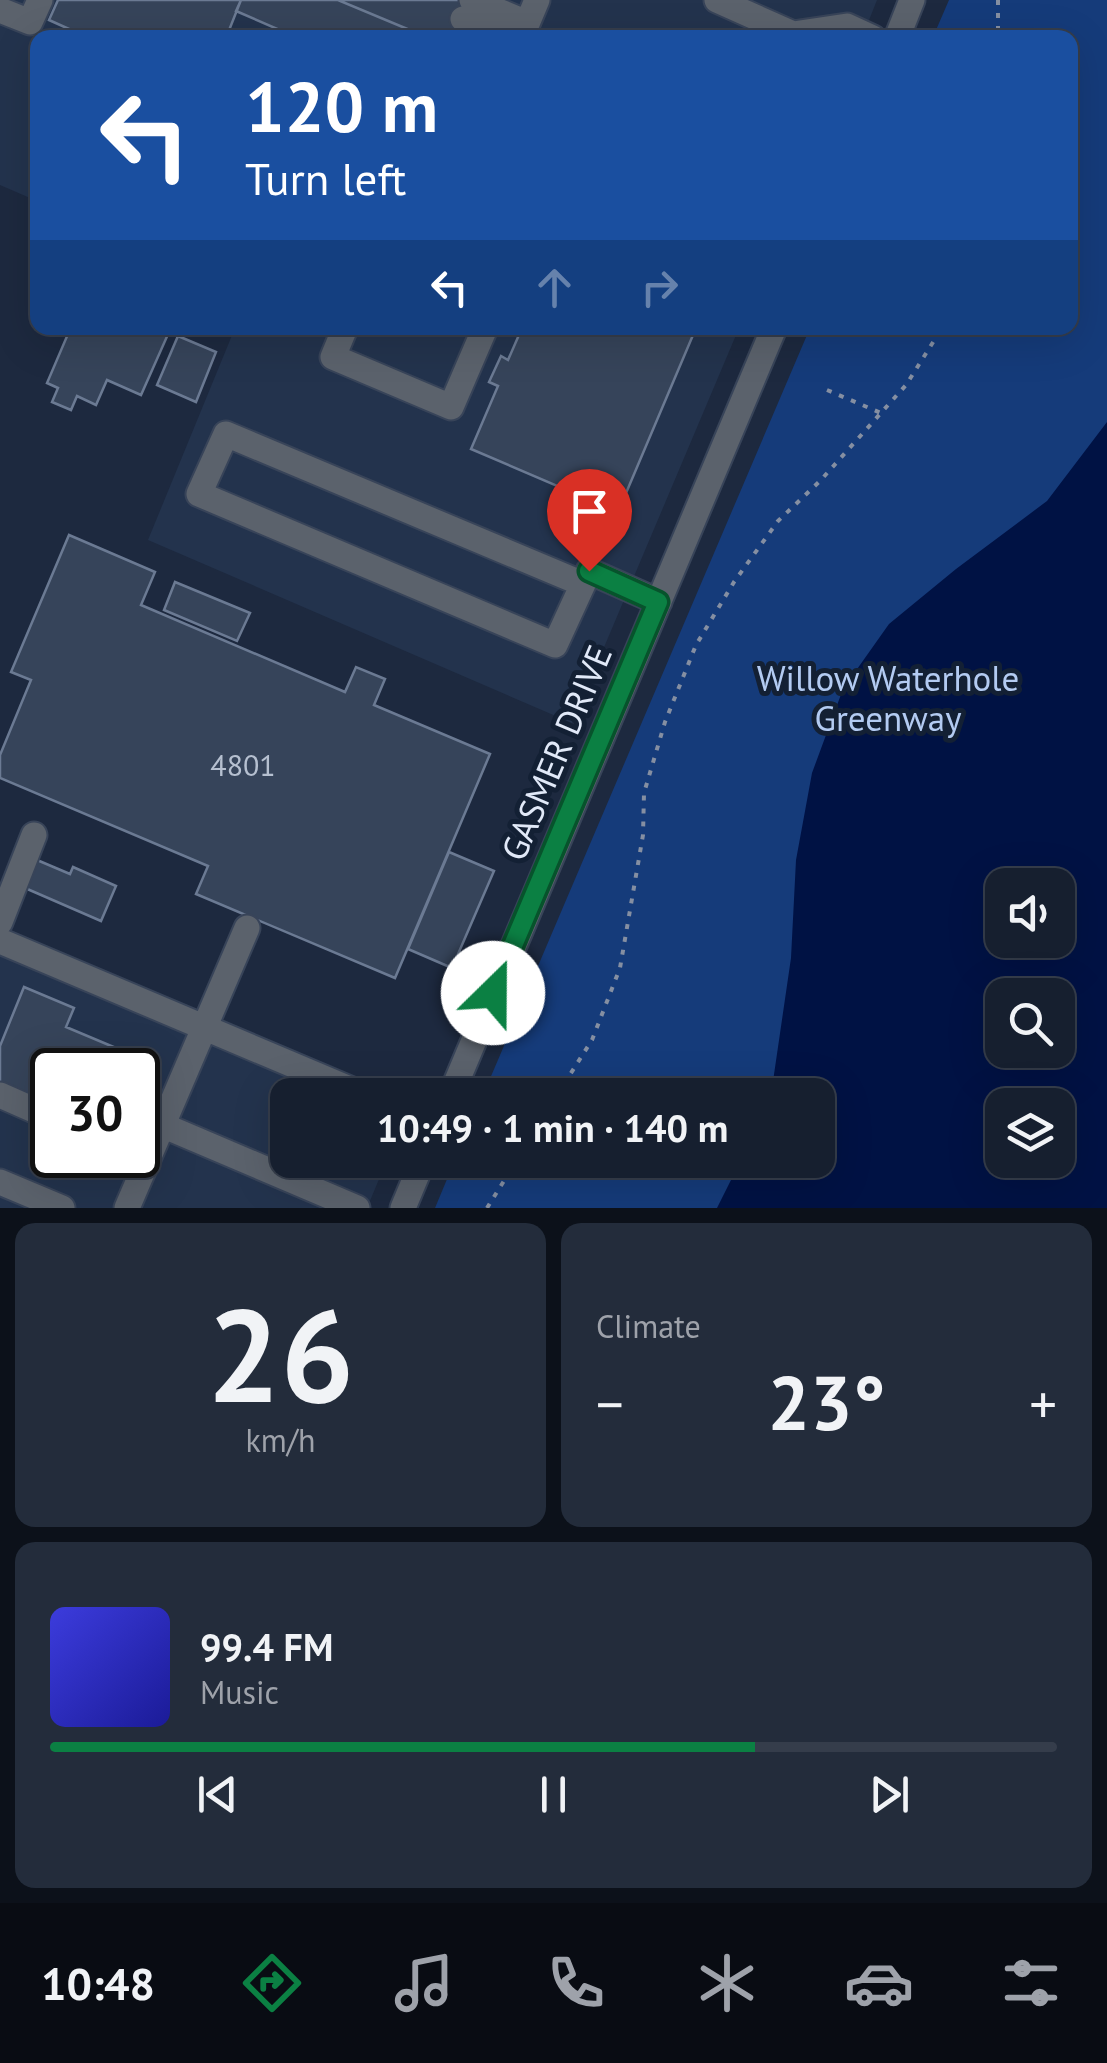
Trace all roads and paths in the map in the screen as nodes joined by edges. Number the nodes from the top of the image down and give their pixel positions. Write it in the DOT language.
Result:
graph roads {
  1 [pos="40,0"];
  2 [pos="716,0"];
  3 [pos="912,0"];
  4 [pos="998,0"];
  5 [pos="0,10"];
  6 [pos="465,22"];
  7 [pos="523,24"];
  8 [pos="784,30"];
  9 [pos="820,30"];
  10 [pos="856,30"];
  11 [pos="900,30"];
  12 [pos="998,30"];
  13 [pos="342,335"];
  14 [pos="482,335"];
  15 [pos="771,335"];
  16 [pos="938,335"];
  17 [pos="827,390"];
  18 [pos="881,413"];
  19 [pos="583,584"];
  20 [pos="658,602"];
  21 [pos="34,835"];
  22 [pos="0,922"];
  23 [pos="247,928"];
  24 [pos="0,941"];
  25 [pos="204,1027"];
  26 [pos="324,1078"];
  27 [pos="457,1078"];
  28 [pos="567,1078"];
  29 [pos="0,1096"];
  30 [pos="30,1109"];
  31 [pos="162,1126"];
  32 [pos="160,1129"];
  33 [pos="136,1178"];
  34 [pos="416,1178"];
  35 [pos="506,1178"];
  36 [pos="0,1182"];
  37 [pos="62,1208"];
  38 [pos="127,1208"];
  39 [pos="357,1208"];
  40 [pos="403,1208"];
  41 [pos="487,1208"];
  1 -- 5 [label="street"];
  2 -- 8 [label="street"];
  3 -- 11 [label="street"];
  4 -- 12 [label="path"];
  6 -- 7 [label="street"];
  9 -- 10 [label="street"];
  13 -- 14 [label="street"];
  15 -- 20 [label="street, GASMER DRIVE"];
  16 -- 18 [label="path"];
  17 -- 18 [label="path"];
  18 -- 28 [label="path"];
  19 -- 19 [label="street"];
  19 -- 20 [label="street"];
  20 -- 27 [label="street, GASMER DRIVE"];
  21 -- 22 [label="street"];
  23 -- 25 [label="street"];
  24 -- 25 [label="street"];
  25 -- 26 [label="street"];
  25 -- 31 [label="street"];
  29 -- 30 [label="street"];
  31 -- 32 [label="street"];
  31 -- 39 [label="street"];
  33 -- 38 [label="street"];
  34 -- 40 [label="street"];
  35 -- 41 [label="path"];
  36 -- 37 [label="street"];
}
